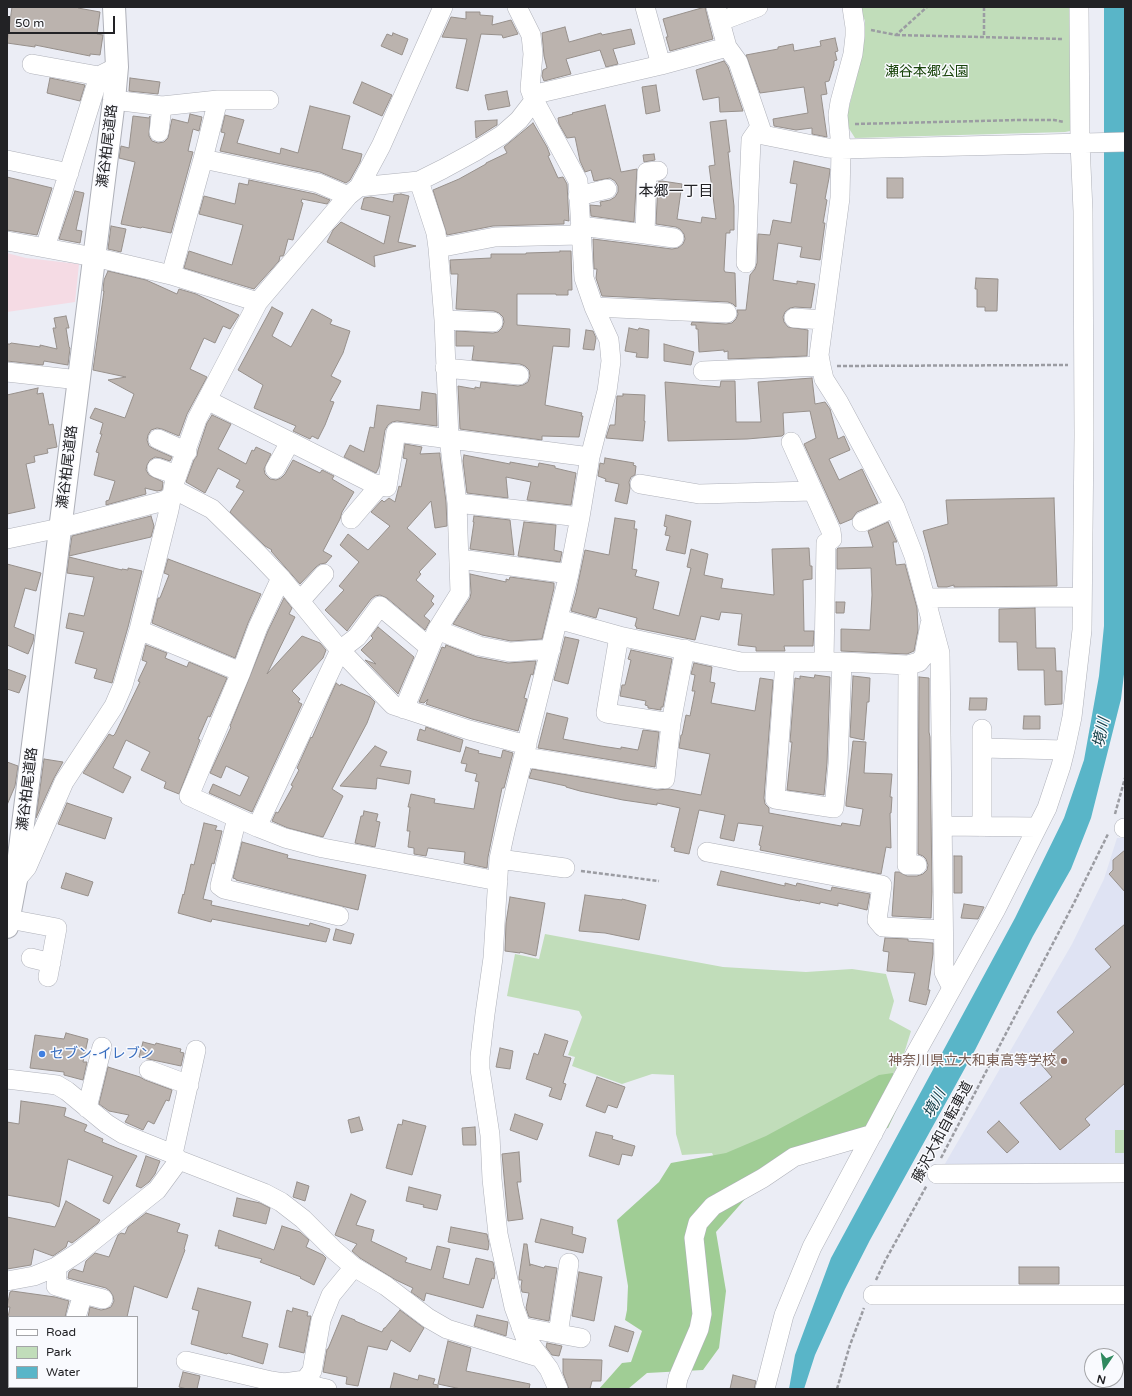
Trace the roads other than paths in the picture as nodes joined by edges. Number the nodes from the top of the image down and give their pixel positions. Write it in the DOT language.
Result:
graph roads {
  1 [pos="114,7"];
  2 [pos="443,7"];
  3 [pos="517,7"];
  4 [pos="645,7"];
  5 [pos="758,7"];
  6 [pos="852,7"];
  7 [pos="1079,7"];
  8 [pos="719,14"];
  9 [pos="727,47"];
  10 [pos="32,64"];
  11 [pos="661,65"];
  12 [pos="108,72"];
  13 [pos="114,100"];
  14 [pos="218,100"];
  15 [pos="269,100"];
  16 [pos="534,100"];
  17 [pos="162,106"];
  18 [pos="760,127"];
  19 [pos="159,132"];
  20 [pos="1081,137"];
  21 [pos="1125,142"];
  22 [pos="841,149"];
  23 [pos="203,159"];
  24 [pos="7,160"];
  25 [pos="658,171"];
  26 [pos="69,173"];
  27 [pos="419,181"];
  28 [pos="608,190"];
  29 [pos="354,192"];
  30 [pos="578,196"];
  31 [pos="580,230"];
  32 [pos="645,234"];
  33 [pos="674,238"];
  34 [pos="7,241"];
  35 [pos="45,248"];
  36 [pos="438,248"];
  37 [pos="94,257"];
  38 [pos="746,263"];
  39 [pos="171,275"];
  40 [pos="258,302"];
  41 [pos="594,307"];
  42 [pos="727,313"];
  43 [pos="794,318"];
  44 [pos="444,320"];
  45 [pos="824,320"];
  46 [pos="493,322"];
  47 [pos="821,366"];
  48 [pos="445,368"];
  49 [pos="703,371"];
  50 [pos="7,372"];
  51 [pos="519,374"];
  52 [pos="79,380"];
  53 [pos="208,400"];
  54 [pos="449,438"];
  55 [pos="158,439"];
  56 [pos="290,442"];
  57 [pos="791,442"];
  58 [pos="186,452"];
  59 [pos="590,457"];
  60 [pos="157,468"];
  61 [pos="275,469"];
  62 [pos="177,475"];
  63 [pos="640,484"];
  64 [pos="380,485"];
  65 [pos="813,491"];
  66 [pos="172,495"];
  67 [pos="457,503"];
  68 [pos="895,508"];
  69 [pos="580,517"];
  70 [pos="351,519"];
  71 [pos="862,522"];
  72 [pos="60,528"];
  73 [pos="7,539"];
  74 [pos="460,559"];
  75 [pos="324,574"];
  76 [pos="570,574"];
  77 [pos="281,578"];
  78 [pos="1082,597"];
  79 [pos="926,598"];
  80 [pos="300,601"];
  81 [pos="558,619"];
  82 [pos="931,621"];
  83 [pos="139,630"];
  84 [pos="437,630"];
  85 [pos="619,636"];
  86 [pos="429,647"];
  87 [pos="685,649"];
  88 [pos="340,650"];
  89 [pos="551,650"];
  90 [pos="785,662"];
  91 [pos="833,662"];
  92 [pos="908,665"];
  93 [pos="241,672"];
  94 [pos="404,709"];
  95 [pos="671,723"];
  96 [pos="982,729"];
  97 [pos="982,748"];
  98 [pos="1065,750"];
  99 [pos="525,751"];
  100 [pos="237,818"];
  101 [pos="942,826"];
  102 [pos="257,827"];
  103 [pos="982,827"];
  104 [pos="1036,827"];
  105 [pos="707,852"];
  106 [pos="499,859"];
  107 [pos="918,865"];
  108 [pos="565,868"];
  109 [pos="16,880"];
  110 [pos="498,881"];
  111 [pos="339,916"];
  112 [pos="8,923"];
  113 [pos="942,930"];
  114 [pos="32,958"];
  115 [pos="952,988"];
  116 [pos="102,1047"];
  117 [pos="196,1050"];
  118 [pos="149,1070"];
  119 [pos="7,1079"];
  120 [pos="189,1085"];
  121 [pos="87,1108"];
  122 [pos="873,1134"];
  123 [pos="176,1157"];
  124 [pos="935,1172"];
  125 [pos="1125,1173"];
  126 [pos="570,1263"];
  127 [pos="56,1266"];
  128 [pos="354,1267"];
  129 [pos="7,1281"];
  130 [pos="872,1292"];
  131 [pos="83,1294"];
  132 [pos="1125,1295"];
  133 [pos="103,1299"];
  134 [pos="76,1316"];
  135 [pos="521,1327"];
  136 [pos="558,1334"];
  137 [pos="581,1338"];
  138 [pos="538,1356"];
  139 [pos="186,1361"];
  140 [pos="305,1380"];
  141 [pos="283,1386"];
  142 [pos="327,1389"];
  143 [pos="558,1389"];
  144 [pos="676,1389"];
  145 [pos="765,1389"];
  1 -- 12 [label="main road, 瀬谷柏尾道路"];
  2 -- 29 [label="street"];
  3 -- 16 [label="street"];
  4 -- 11 [label="street"];
  5 -- 8 [label="street"];
  6 -- 22 [label="street"];
  7 -- 20 [label="street"];
  8 -- 9 [label="street"];
  9 -- 11 [label="street"];
  9 -- 18 [label="street"];
  10 -- 12 [label="street"];
  11 -- 16 [label="street"];
  12 -- 13 [label="main road, 瀬谷柏尾道路"];
  12 -- 26 [label="street"];
  13 -- 17 [label="street"];
  13 -- 37 [label="main road, 瀬谷柏尾道路"];
  14 -- 15 [label="street"];
  14 -- 17 [label="street"];
  14 -- 23 [label="street"];
  16 -- 27 [label="street"];
  16 -- 30 [label="street"];
  17 -- 19 [label="street"];
  18 -- 22 [label="street"];
  18 -- 38 [label="street"];
  20 -- 21 [label="street"];
  20 -- 22 [label="street"];
  20 -- 78 [label="street"];
  22 -- 45 [label="street"];
  23 -- 29 [label="street"];
  23 -- 39 [label="street"];
  24 -- 26 [label="street"];
  25 -- 32 [label="street"];
  26 -- 35 [label="street"];
  27 -- 29 [label="street"];
  27 -- 36 [label="street"];
  28 -- 30 [label="street"];
  29 -- 40 [label="street"];
  30 -- 31 [label="street"];
  31 -- 32 [label="street"];
  31 -- 36 [label="street"];
  31 -- 41 [label="street"];
  32 -- 33 [label="street"];
  34 -- 35 [label="street"];
  35 -- 37 [label="street"];
  36 -- 44 [label="street"];
  37 -- 39 [label="street"];
  37 -- 52 [label="main road, 瀬谷柏尾道路"];
  39 -- 40 [label="street"];
  40 -- 53 [label="street"];
  41 -- 42 [label="street"];
  41 -- 59 [label="street"];
  43 -- 45 [label="street"];
  44 -- 46 [label="street"];
  44 -- 48 [label="street"];
  45 -- 47 [label="street"];
  47 -- 49 [label="street"];
  47 -- 68 [label="street"];
  48 -- 51 [label="street"];
  48 -- 54 [label="street"];
  50 -- 52 [label="street"];
  52 -- 72 [label="main road, 瀬谷柏尾道路"];
  53 -- 56 [label="street"];
  53 -- 58 [label="street"];
  54 -- 59 [label="street"];
  54 -- 64 [label="street"];
  54 -- 67 [label="street"];
  55 -- 58 [label="street"];
  56 -- 61 [label="street"];
  56 -- 64 [label="street"];
  57 -- 65 [label="street"];
  58 -- 62 [label="street"];
  59 -- 69 [label="street"];
  60 -- 62 [label="street"];
  62 -- 66 [label="street"];
  63 -- 65 [label="street"];
  64 -- 70 [label="street"];
  65 -- 91 [label="street"];
  66 -- 72 [label="street"];
  66 -- 77 [label="street"];
  66 -- 83 [label="street"];
  67 -- 69 [label="street"];
  67 -- 74 [label="street"];
  68 -- 71 [label="street"];
  68 -- 79 [label="street"];
  69 -- 76 [label="street"];
  72 -- 73 [label="street"];
  72 -- 109 [label="main road, 瀬谷柏尾道路"];
  74 -- 76 [label="street"];
  74 -- 84 [label="street"];
  75 -- 80 [label="street"];
  76 -- 81 [label="street"];
  77 -- 80 [label="street"];
  77 -- 93 [label="street"];
  78 -- 79 [label="street"];
  78 -- 98 [label="street"];
  79 -- 82 [label="street"];
  80 -- 88 [label="street"];
  81 -- 85 [label="street"];
  81 -- 89 [label="street"];
  82 -- 92 [label="street"];
  82 -- 101 [label="street"];
  83 -- 93 [label="street"];
  83 -- 109 [label="street"];
  84 -- 86 [label="street"];
  84 -- 89 [label="street"];
  85 -- 87 [label="street"];
  85 -- 95 [label="street"];
  86 -- 88 [label="street"];
  86 -- 94 [label="street"];
  87 -- 90 [label="street"];
  87 -- 95 [label="street"];
  88 -- 94 [label="street"];
  88 -- 102 [label="street"];
  89 -- 99 [label="street"];
  90 -- 91 [label="street"];
  90 -- 91 [label="street"];
  91 -- 92 [label="street"];
  92 -- 107 [label="street"];
  93 -- 100 [label="street"];
  94 -- 99 [label="street"];
  95 -- 99 [label="street"];
  96 -- 97 [label="street"];
  97 -- 98 [label="street"];
  97 -- 103 [label="street"];
  98 -- 104 [label="street"];
  99 -- 106 [label="street"];
  100 -- 102 [label="street"];
  100 -- 111 [label="street"];
  101 -- 103 [label="street"];
  101 -- 113 [label="street"];
  102 -- 110 [label="street"];
  103 -- 104 [label="street"];
  104 -- 115 [label="street"];
  105 -- 113 [label="street"];
  106 -- 108 [label="street"];
  106 -- 110 [label="street"];
  109 -- 112 [label="main road, 瀬谷柏尾道路"];
  110 -- 135 [label="street"];
  112 -- 114 [label="street"];
  113 -- 115 [label="street"];
  115 -- 122 [label="street"];
  116 -- 121 [label="street"];
  117 -- 120 [label="street"];
  118 -- 120 [label="street"];
  119 -- 121 [label="street"];
  120 -- 123 [label="street"];
  121 -- 123 [label="street"];
  122 -- 144 [label="street"];
  122 -- 145 [label="street"];
  123 -- 127 [label="street"];
  123 -- 128 [label="street"];
  124 -- 125 [label="street"];
  126 -- 136 [label="street"];
  127 -- 129 [label="street"];
  127 -- 131 [label="street"];
  128 -- 138 [label="street"];
  128 -- 140 [label="street"];
  130 -- 132 [label="street"];
  131 -- 133 [label="street"];
  131 -- 134 [label="street"];
  135 -- 136 [label="street"];
  135 -- 138 [label="street"];
  136 -- 137 [label="street"];
  138 -- 143 [label="street"];
  139 -- 141 [label="street"];
  140 -- 141 [label="street"];
  140 -- 142 [label="street"];
}
